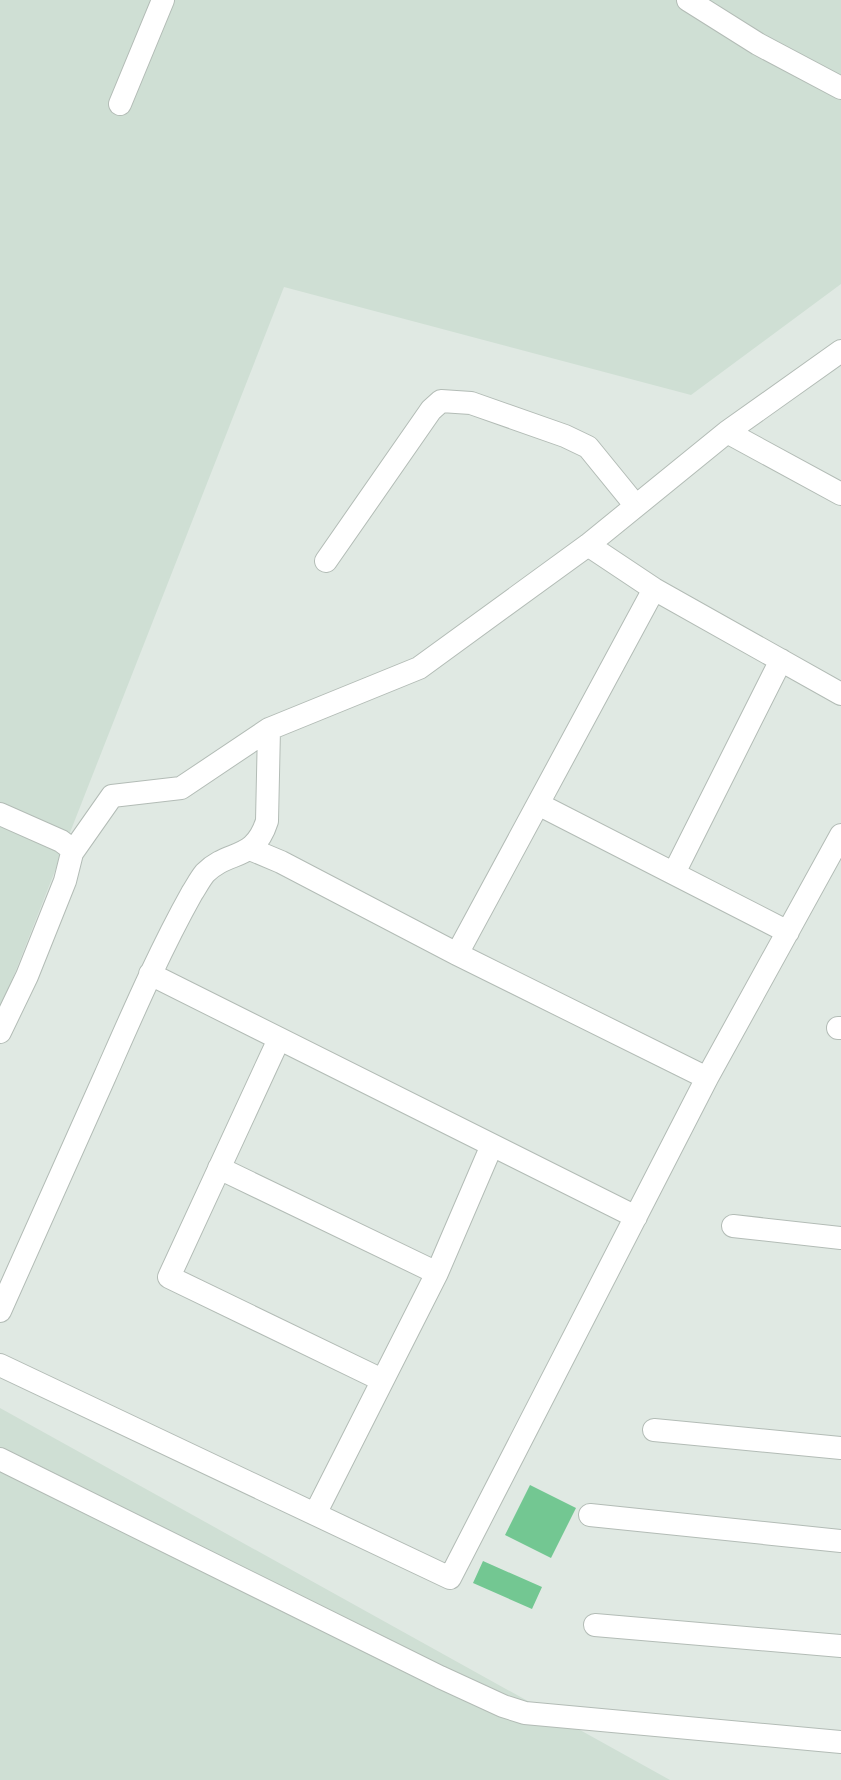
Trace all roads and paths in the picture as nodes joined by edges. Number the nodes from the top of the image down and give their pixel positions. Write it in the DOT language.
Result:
graph roads {
  1 [pos="163,0"];
  2 [pos="688,0"];
  3 [pos="841,88"];
  4 [pos="120,104"];
  5 [pos="841,350"];
  6 [pos="727,432"];
  7 [pos="841,494"];
  8 [pos="636,506"];
  9 [pos="588,545"];
  10 [pos="326,561"];
  11 [pos="654,589"];
  12 [pos="781,660"];
  13 [pos="841,694"];
  14 [pos="269,729"];
  15 [pos="538,804"];
  16 [pos="0,814"];
  17 [pos="841,835"];
  18 [pos="250,849"];
  19 [pos="72,853"];
  20 [pos="674,873"];
  21 [pos="788,932"];
  22 [pos="457,954"];
  23 [pos="150,974"];
  24 [pos="0,1032"];
  25 [pos="279,1039"];
  26 [pos="707,1078"];
  27 [pos="492,1145"];
  28 [pos="219,1168"];
  29 [pos="636,1217"];
  30 [pos="733,1226"];
  31 [pos="841,1238"];
  32 [pos="437,1273"];
  33 [pos="0,1311"];
  34 [pos="0,1365"];
  35 [pos="382,1380"];
  36 [pos="654,1430"];
  37 [pos="841,1448"];
  38 [pos="0,1459"];
  39 [pos="315,1514"];
  40 [pos="590,1515"];
  41 [pos="841,1541"];
  42 [pos="595,1625"];
  43 [pos="841,1646"];
  44 [pos="841,1742"];
  1 -- 4 [label="street"];
  2 -- 3 [label="street"];
  5 -- 6 [label="street"];
  6 -- 7 [label="street"];
  6 -- 8 [label="street"];
  8 -- 9 [label="street"];
  8 -- 10 [label="street"];
  9 -- 11 [label="street"];
  9 -- 14 [label="street"];
  11 -- 12 [label="street"];
  11 -- 15 [label="street"];
  12 -- 13 [label="street"];
  12 -- 20 [label="street"];
  14 -- 18 [label="street"];
  14 -- 19 [label="street"];
  15 -- 20 [label="street"];
  15 -- 22 [label="street"];
  16 -- 19 [label="street"];
  17 -- 21 [label="street"];
  18 -- 22 [label="street"];
  18 -- 23 [label="street"];
  19 -- 24 [label="street"];
  20 -- 21 [label="street"];
  21 -- 26 [label="street"];
  22 -- 26 [label="street"];
  23 -- 25 [label="street"];
  23 -- 33 [label="street"];
  25 -- 27 [label="street"];
  25 -- 28 [label="street"];
  26 -- 29 [label="street"];
  27 -- 29 [label="street"];
  27 -- 32 [label="street"];
  28 -- 32 [label="street"];
  28 -- 35 [label="street"];
  29 -- 39 [label="street"];
  30 -- 31 [label="street"];
  32 -- 35 [label="street"];
  34 -- 39 [label="street"];
  35 -- 39 [label="street"];
  36 -- 37 [label="street"];
  38 -- 44 [label="street"];
  40 -- 41 [label="street"];
  42 -- 43 [label="street"];
}
